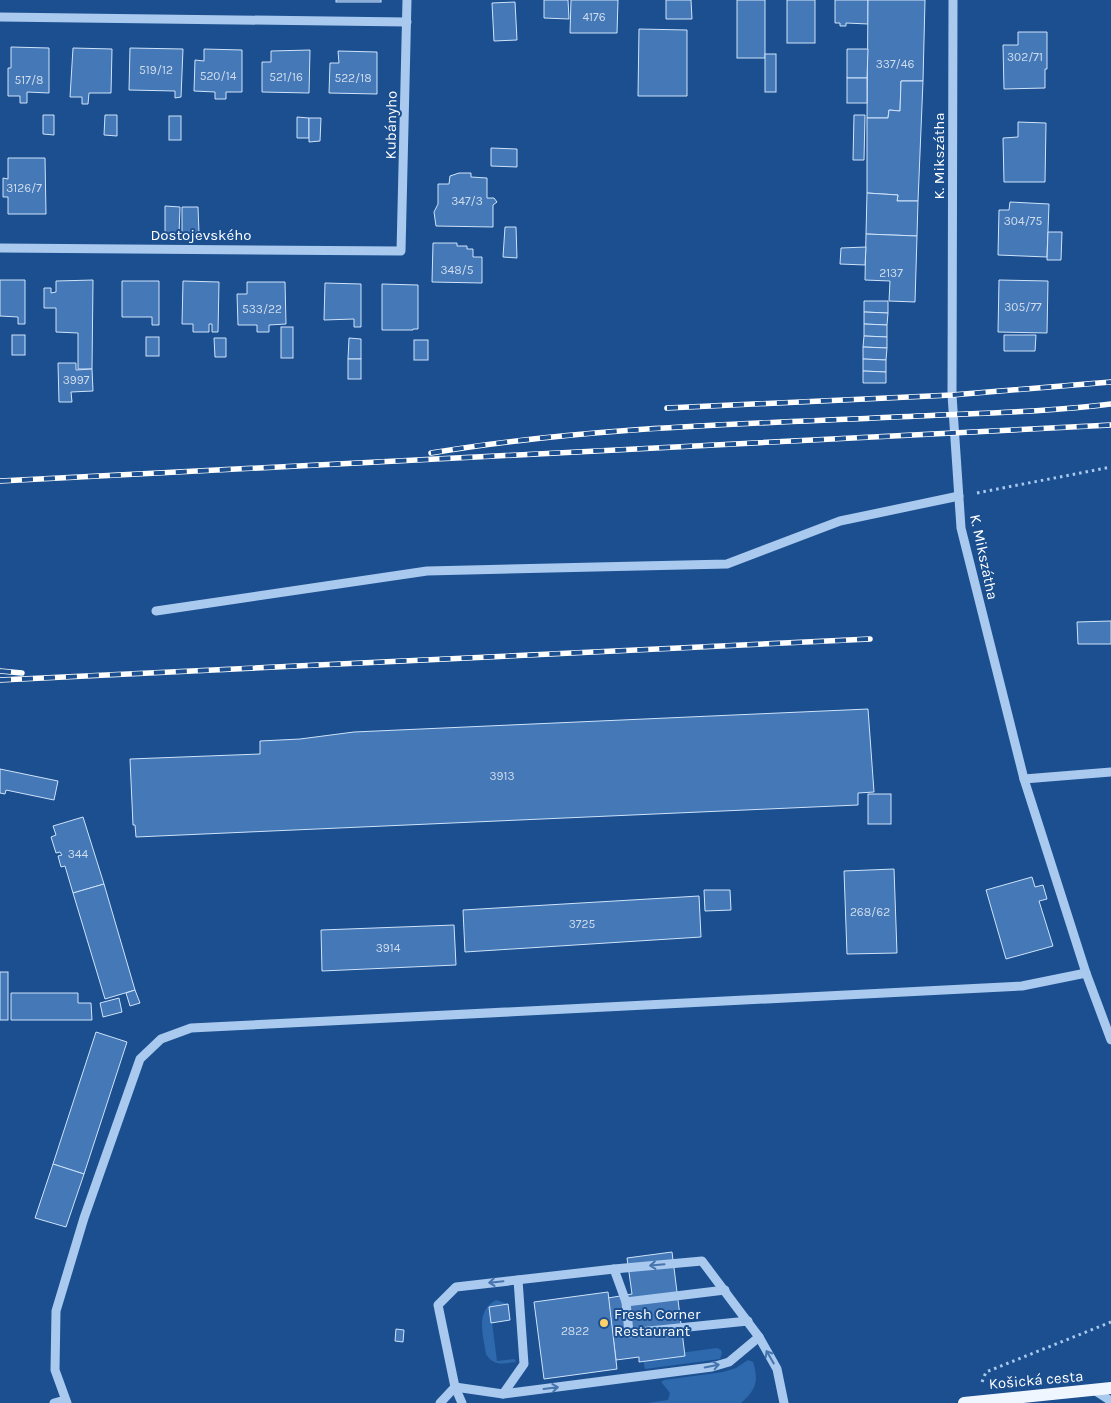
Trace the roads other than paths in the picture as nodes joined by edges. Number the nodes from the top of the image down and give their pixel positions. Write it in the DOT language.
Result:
graph roads {
  1 [pos="407,0"];
  2 [pos="953,0"];
  3 [pos="0,17"];
  4 [pos="407,22"];
  5 [pos="0,248"];
  6 [pos="402,251"];
  7 [pos="959,496"];
  8 [pos="156,611"];
  9 [pos="1111,772"];
  10 [pos="1024,779"];
  11 [pos="1086,974"];
  12 [pos="1111,1040"];
  13 [pos="614,1269"];
  14 [pos="518,1280"];
  15 [pos="725,1290"];
  16 [pos="626,1302"];
  17 [pos="748,1320"];
  18 [pos="759,1337"];
  19 [pos="455,1387"];
  20 [pos="1111,1388"];
  21 [pos="1094,1390"];
  22 [pos="503,1394"];
  23 [pos="1111,1401"];
  24 [pos="66,1402"];
  25 [pos="54,1403"];
  26 [pos="440,1403"];
  27 [pos="462,1403"];
  28 [pos="784,1403"];
  29 [pos="964,1403"];
  1 -- 4 [label="street, Kubányho"];
  2 -- 7 [label="street, K. Mikszátha"];
  3 -- 4 [label="street"];
  4 -- 6 [label="street, Kubányho"];
  5 -- 6 [label="street, Dostojevského"];
  7 -- 8 [label="street"];
  7 -- 10 [label="street, K. Mikszátha"];
  9 -- 10 [label="street"];
  10 -- 11 [label="street, K. Mikszátha"];
  11 -- 12 [label="street, K. Mikszátha"];
  11 -- 24 [label="street"];
  13 -- 14 [label="street"];
  15 -- 13 [label="street, one-way"];
  13 -- 16 [label="street"];
  14 -- 19 [label="street, one-way"];
  14 -- 22 [label="street"];
  15 -- 16 [label="street"];
  15 -- 17 [label="street"];
  16 -- 17 [label="street"];
  17 -- 18 [label="street"];
  22 -- 18 [label="street, one-way"];
  28 -- 18 [label="street, one-way"];
  19 -- 22 [label="street"];
  19 -- 26 [label="street"];
  19 -- 27 [label="street"];
  20 -- 21 [label="main road, Košická cesta"];
  21 -- 23 [label="street"];
  21 -- 29 [label="main road, Košická cesta"];
  24 -- 25 [label="street"];
}
